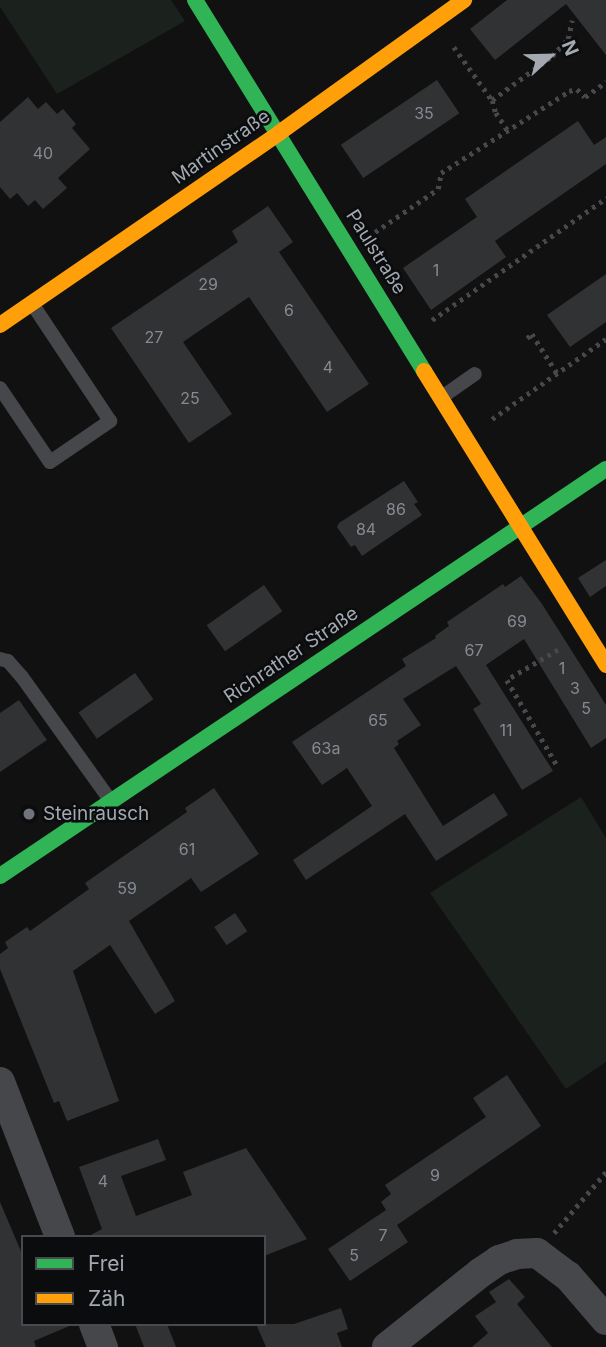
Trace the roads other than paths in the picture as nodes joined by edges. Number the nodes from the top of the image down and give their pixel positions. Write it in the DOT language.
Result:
graph roads {
  1 [pos="195,0"];
  2 [pos="464,0"];
  3 [pos="279,133"];
  4 [pos="32,303"];
  5 [pos="0,325"];
  6 [pos="475,374"];
  7 [pos="0,388"];
  8 [pos="441,398"];
  9 [pos="606,469"];
  10 [pos="521,527"];
  11 [pos="0,659"];
  12 [pos="606,665"];
  13 [pos="111,802"];
  14 [pos="0,876"];
  15 [pos="0,1082"];
  16 [pos="59,1235"];
  17 [pos="606,1320"];
  18 [pos="95,1326"];
  19 [pos="103,1347"];
  20 [pos="387,1347"];
  1 -- 3 [label="street, Paulstraße"];
  2 -- 3 [label="street, Martinstraße"];
  3 -- 4 [label="street, Martinstraße"];
  3 -- 8 [label="street, Paulstraße"];
  4 -- 5 [label="street, Martinstraße"];
  4 -- 7 [label="lane"];
  6 -- 8 [label="lane"];
  8 -- 10 [label="street, Paulstraße"];
  9 -- 10 [label="street, Richrather Straße"];
  10 -- 12 [label="street, Paulstraße"];
  10 -- 13 [label="street, Richrather Straße"];
  11 -- 13 [label="lane"];
  13 -- 14 [label="street, Richrather Straße"];
  15 -- 16 [label="street"];
  17 -- 20 [label="street"];
  18 -- 19 [label="street"];
}
